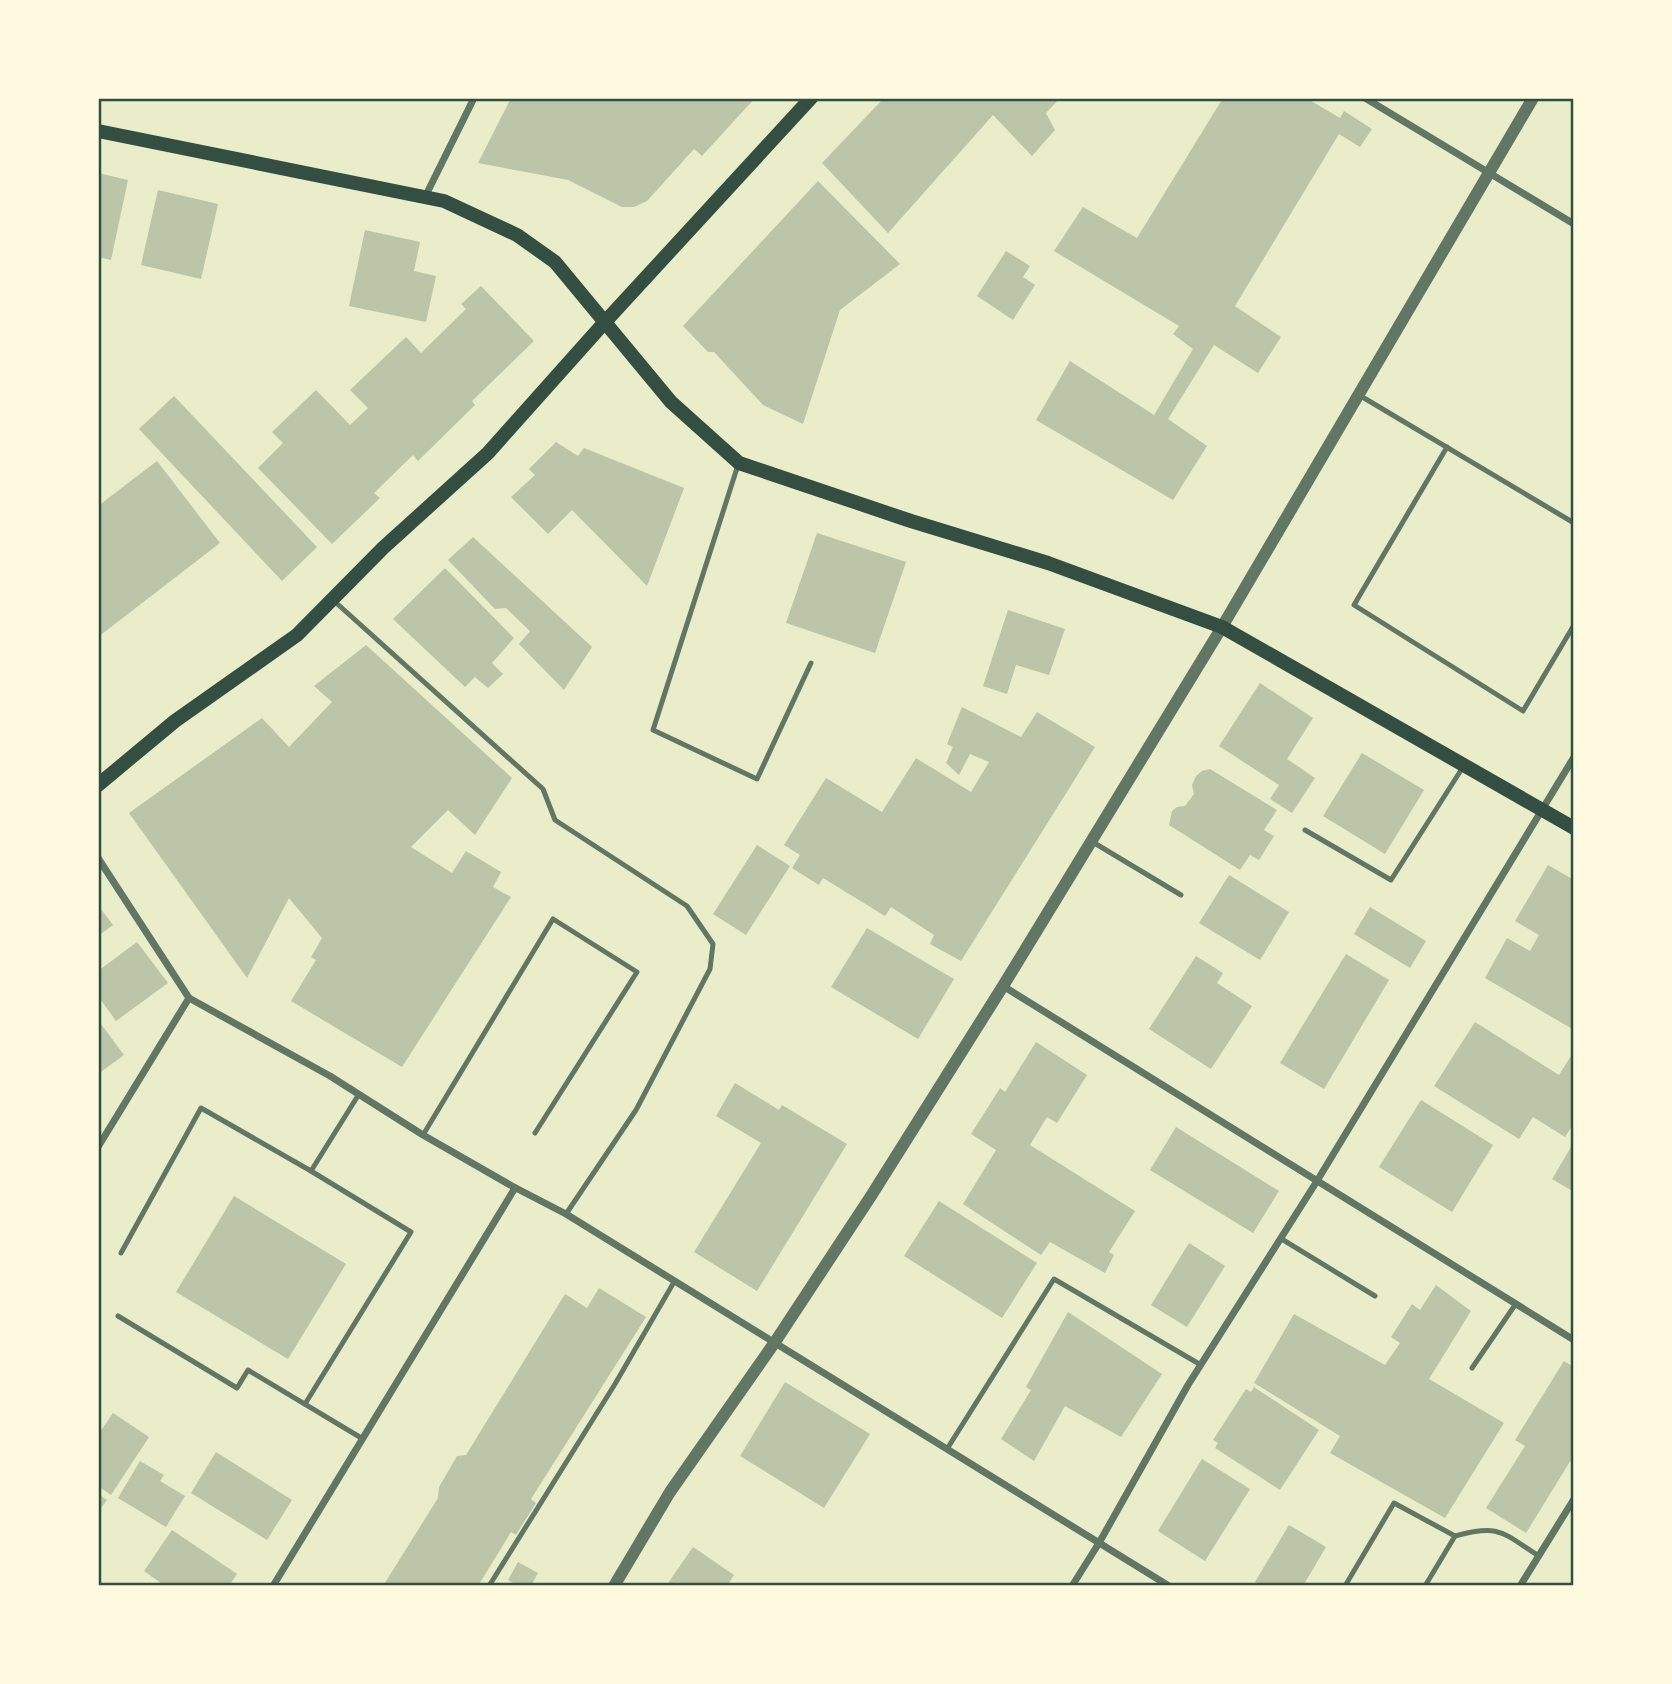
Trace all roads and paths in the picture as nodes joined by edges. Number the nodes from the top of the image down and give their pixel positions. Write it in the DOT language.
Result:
graph roads {
  1 [pos="474,98"];
  2 [pos="811,98"];
  3 [pos="1365,98"];
  4 [pos="1533,98"];
  5 [pos="98,131"];
  6 [pos="1490,173"];
  7 [pos="425,197"];
  8 [pos="1574,224"];
  9 [pos="604,323"];
  10 [pos="1359,394"];
  11 [pos="1447,447"];
  12 [pos="739,463"];
  13 [pos="1574,523"];
  14 [pos="332,600"];
  15 [pos="1574,625"];
  16 [pos="1222,627"];
  17 [pos="811,663"];
  18 [pos="1574,757"];
  19 [pos="1465,764"];
  20 [pos="98,785"];
  21 [pos="1543,809"];
  22 [pos="1574,828"];
  23 [pos="1306,830"];
  24 [pos="1091,841"];
  25 [pos="98,858"];
  26 [pos="1181,895"];
  27 [pos="1003,986"];
  28 [pos="188,998"];
  29 [pos="359,1094"];
  30 [pos="536,1133"];
  31 [pos="423,1135"];
  32 [pos="98,1147"];
  33 [pos="311,1171"];
  34 [pos="1317,1181"];
  35 [pos="515,1188"];
  36 [pos="566,1214"];
  37 [pos="1280,1238"];
  38 [pos="121,1253"];
  39 [pos="674,1282"];
  40 [pos="1375,1296"];
  41 [pos="1515,1305"];
  42 [pos="118,1316"];
  43 [pos="1574,1340"];
  44 [pos="775,1342"];
  45 [pos="1201,1365"];
  46 [pos="1472,1368"];
  47 [pos="305,1404"];
  48 [pos="363,1439"];
  49 [pos="947,1449"];
  50 [pos="1574,1499"];
  51 [pos="1455,1536"];
  52 [pos="1098,1543"];
  53 [pos="1539,1556"];
  54 [pos="273,1586"];
  55 [pos="489,1586"];
  56 [pos="614,1586"];
  57 [pos="1072,1586"];
  58 [pos="1169,1586"];
  59 [pos="1345,1586"];
  60 [pos="1425,1586"];
  61 [pos="1520,1586"];
  1 -- 7 [label="street"];
  2 -- 9 [label="main road"];
  3 -- 6 [label="street"];
  4 -- 6 [label="street"];
  5 -- 7 [label="main road"];
  6 -- 8 [label="street"];
  6 -- 10 [label="street"];
  7 -- 9 [label="main road"];
  9 -- 12 [label="main road"];
  9 -- 14 [label="main road"];
  10 -- 11 [label="lane"];
  10 -- 16 [label="street"];
  11 -- 13 [label="lane"];
  11 -- 15 [label="lane"];
  12 -- 16 [label="main road"];
  12 -- 17 [label="lane"];
  14 -- 20 [label="main road"];
  14 -- 36 [label="lane"];
  16 -- 19 [label="main road"];
  16 -- 24 [label="street"];
  18 -- 21 [label="street"];
  19 -- 21 [label="main road"];
  19 -- 23 [label="lane"];
  21 -- 22 [label="main road"];
  21 -- 34 [label="street"];
  24 -- 26 [label="lane"];
  24 -- 27 [label="street"];
  25 -- 28 [label="street"];
  27 -- 34 [label="street"];
  27 -- 44 [label="street"];
  28 -- 29 [label="street"];
  28 -- 32 [label="street"];
  29 -- 31 [label="street"];
  29 -- 33 [label="lane"];
  30 -- 31 [label="lane"];
  31 -- 35 [label="street"];
  33 -- 38 [label="lane"];
  33 -- 47 [label="lane"];
  34 -- 37 [label="street"];
  34 -- 41 [label="street"];
  35 -- 36 [label="street"];
  35 -- 48 [label="street"];
  36 -- 39 [label="street"];
  37 -- 40 [label="lane"];
  37 -- 45 [label="street"];
  39 -- 44 [label="street"];
  39 -- 55 [label="lane"];
  41 -- 43 [label="street"];
  41 -- 46 [label="lane"];
  42 -- 47 [label="lane"];
  44 -- 49 [label="street"];
  44 -- 56 [label="street"];
  45 -- 49 [label="lane"];
  45 -- 52 [label="street"];
  47 -- 48 [label="lane"];
  48 -- 54 [label="street"];
  49 -- 52 [label="street"];
  50 -- 53 [label="street"];
  51 -- 53 [label="lane"];
  51 -- 59 [label="lane"];
  51 -- 60 [label="lane"];
  52 -- 57 [label="street"];
  52 -- 58 [label="street"];
  53 -- 61 [label="street"];
}
